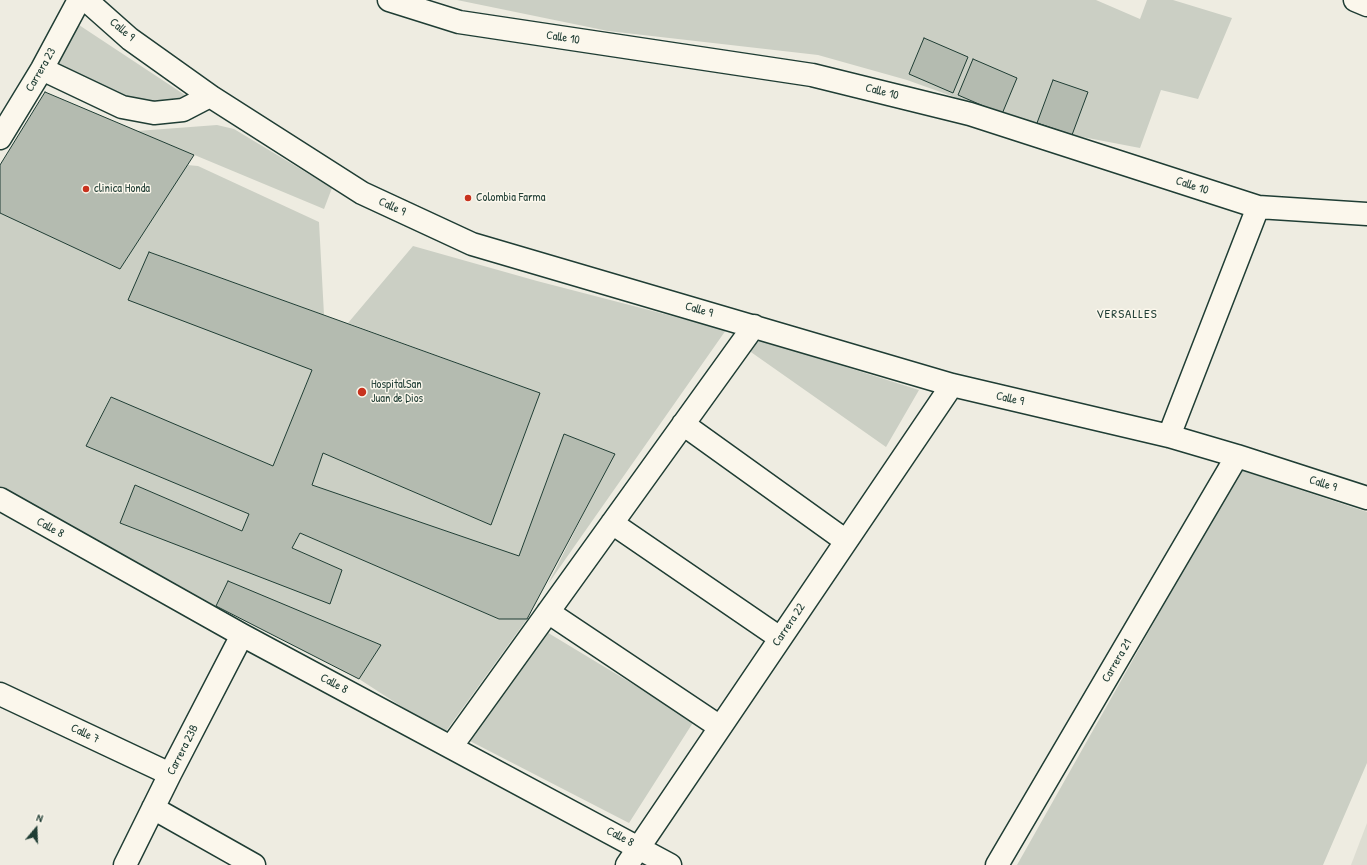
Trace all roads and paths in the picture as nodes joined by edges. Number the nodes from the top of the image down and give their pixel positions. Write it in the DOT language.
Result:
graph roads {
  1 [pos="79,0"];
  2 [pos="86,0"];
  3 [pos="389,0"];
  4 [pos="1354,0"];
  5 [pos="1367,5"];
  6 [pos="42,69"];
  7 [pos="210,96"];
  8 [pos="0,138"];
  9 [pos="1258,207"];
  10 [pos="1367,214"];
  11 [pos="754,326"];
  12 [pos="952,385"];
  13 [pos="683,424"];
  14 [pos="1169,436"];
  15 [pos="1237,456"];
  16 [pos="1367,498"];
  17 [pos="0,499"];
  18 [pos="612,523"];
  19 [pos="846,541"];
  20 [pos="548,612"];
  21 [pos="242,635"];
  22 [pos="780,638"];
  23 [pos="0,694"];
  24 [pos="720,726"];
  25 [pos="451,747"];
  26 [pos="170,774"];
  27 [pos="153,808"];
  28 [pos="633,856"];
  29 [pos="125,865"];
  30 [pos="254,865"];
  31 [pos="670,865"];
  32 [pos="997,865"];
  1 -- 6 [label="street, Carrera 23"];
  2 -- 7 [label="street, Calle 9"];
  3 -- 9 [label="street, Calle 10"];
  4 -- 5 [label="street"];
  6 -- 7 [label="street"];
  6 -- 8 [label="street, Carrera 23"];
  7 -- 11 [label="street, Calle 9"];
  9 -- 10 [label="street, Calle 10"];
  9 -- 14 [label="street"];
  11 -- 12 [label="street, Calle 9"];
  11 -- 13 [label="street"];
  12 -- 14 [label="street, Calle 9"];
  12 -- 19 [label="street, Carrera 22"];
  13 -- 18 [label="street"];
  13 -- 19 [label="street"];
  14 -- 15 [label="street, Calle 9"];
  15 -- 16 [label="street, Calle 9"];
  15 -- 32 [label="street, Carrera 21"];
  17 -- 21 [label="street, Calle 8"];
  18 -- 20 [label="street"];
  18 -- 22 [label="street"];
  19 -- 22 [label="street, Carrera 22"];
  20 -- 24 [label="street"];
  20 -- 25 [label="street"];
  21 -- 25 [label="street, Calle 8"];
  21 -- 26 [label="street, Carrera 23B"];
  22 -- 24 [label="street, Carrera 22"];
  23 -- 26 [label="street, Calle 7"];
  24 -- 28 [label="street, Carrera 22"];
  25 -- 28 [label="street, Calle 8"];
  26 -- 27 [label="street, Carrera 23B"];
  27 -- 29 [label="street, Carrera 23B"];
  27 -- 30 [label="street"];
  28 -- 31 [label="street, Calle 8"];
}
